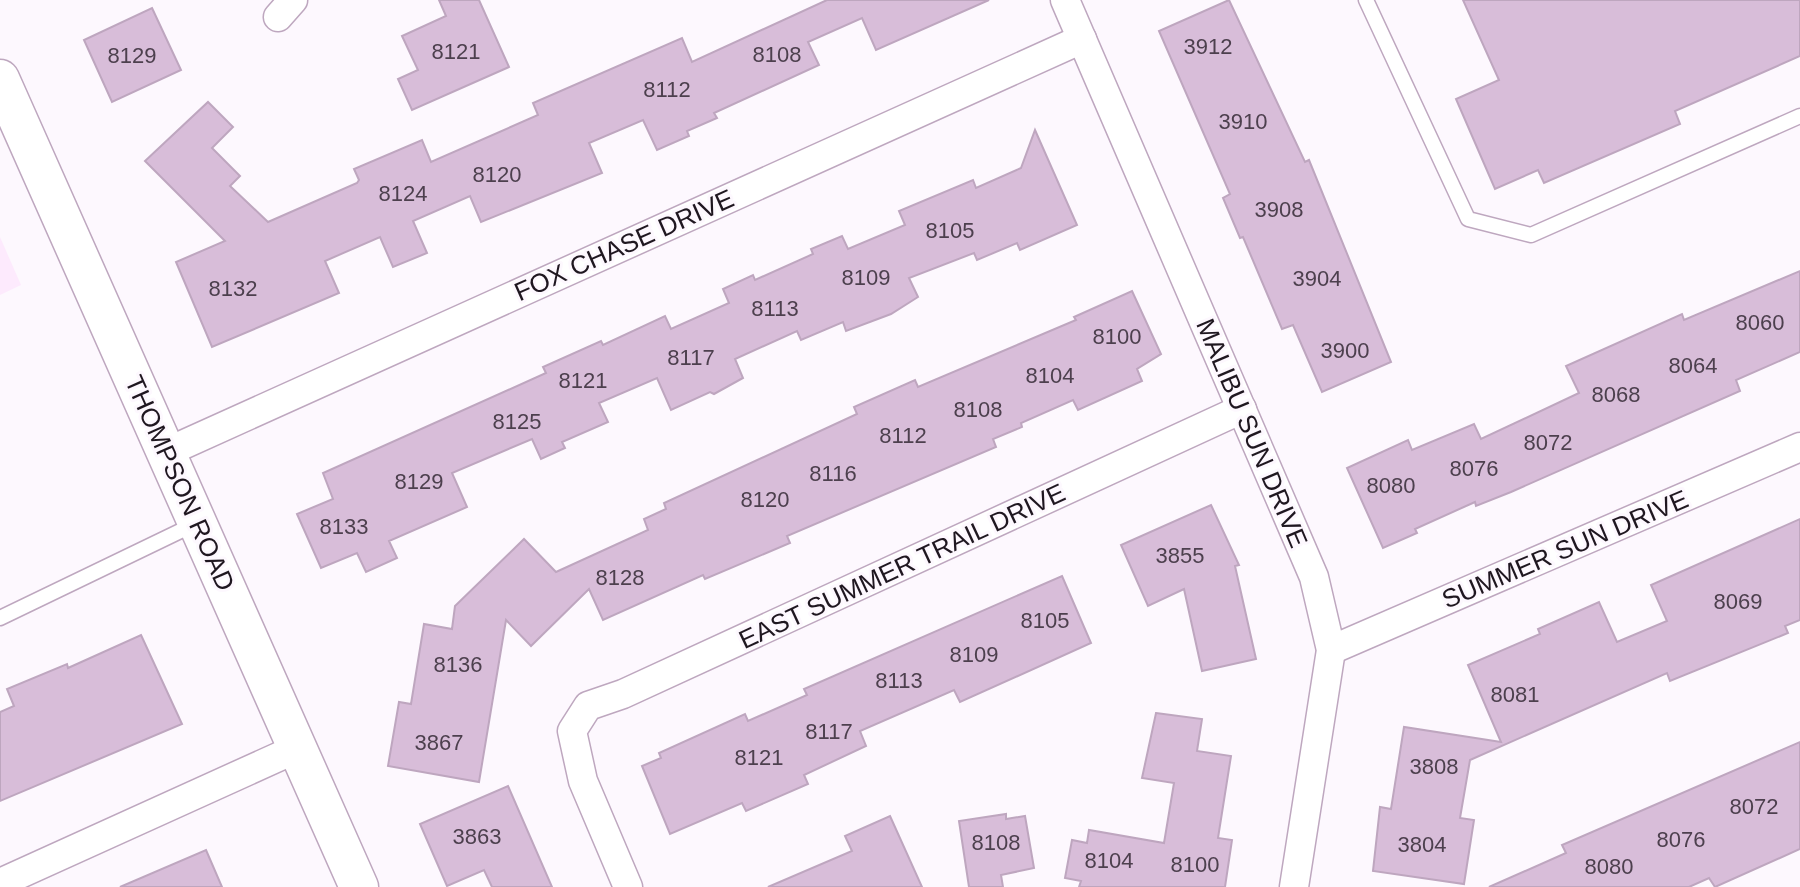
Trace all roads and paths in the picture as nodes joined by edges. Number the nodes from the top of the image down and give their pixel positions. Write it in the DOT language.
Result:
graph roads {
  1 [pos="1065,0"];
  2 [pos="1366,0"];
  3 [pos="1082,39"];
  4 [pos="0,79"];
  5 [pos="1800,116"];
  6 [pos="1242,409"];
  7 [pos="1800,447"];
  8 [pos="167,452"];
  9 [pos="198,523"];
  10 [pos="0,618"];
  11 [pos="1331,650"];
  12 [pos="298,748"];
  13 [pos="17,881"];
  14 [pos="359,887"];
  15 [pos="628,887"];
  16 [pos="1294,887"];
  1 -- 3 [label="street, MALIBU SUN DRIVE"];
  2 -- 5 [label="lane"];
  3 -- 6 [label="street, MALIBU SUN DRIVE"];
  3 -- 8 [label="street, FOX CHASE DRIVE"];
  4 -- 8 [label="street, THOMPSON ROAD"];
  6 -- 11 [label="street, MALIBU SUN DRIVE"];
  6 -- 15 [label="street, EAST SUMMER TRAIL DRIVE"];
  7 -- 11 [label="street, SUMMER SUN DRIVE"];
  8 -- 9 [label="street, THOMPSON ROAD"];
  9 -- 10 [label="lane"];
  9 -- 12 [label="street, THOMPSON ROAD"];
  11 -- 16 [label="street, MALIBU SUN DRIVE"];
  12 -- 13 [label="street"];
  12 -- 14 [label="street, THOMPSON ROAD"];
}
